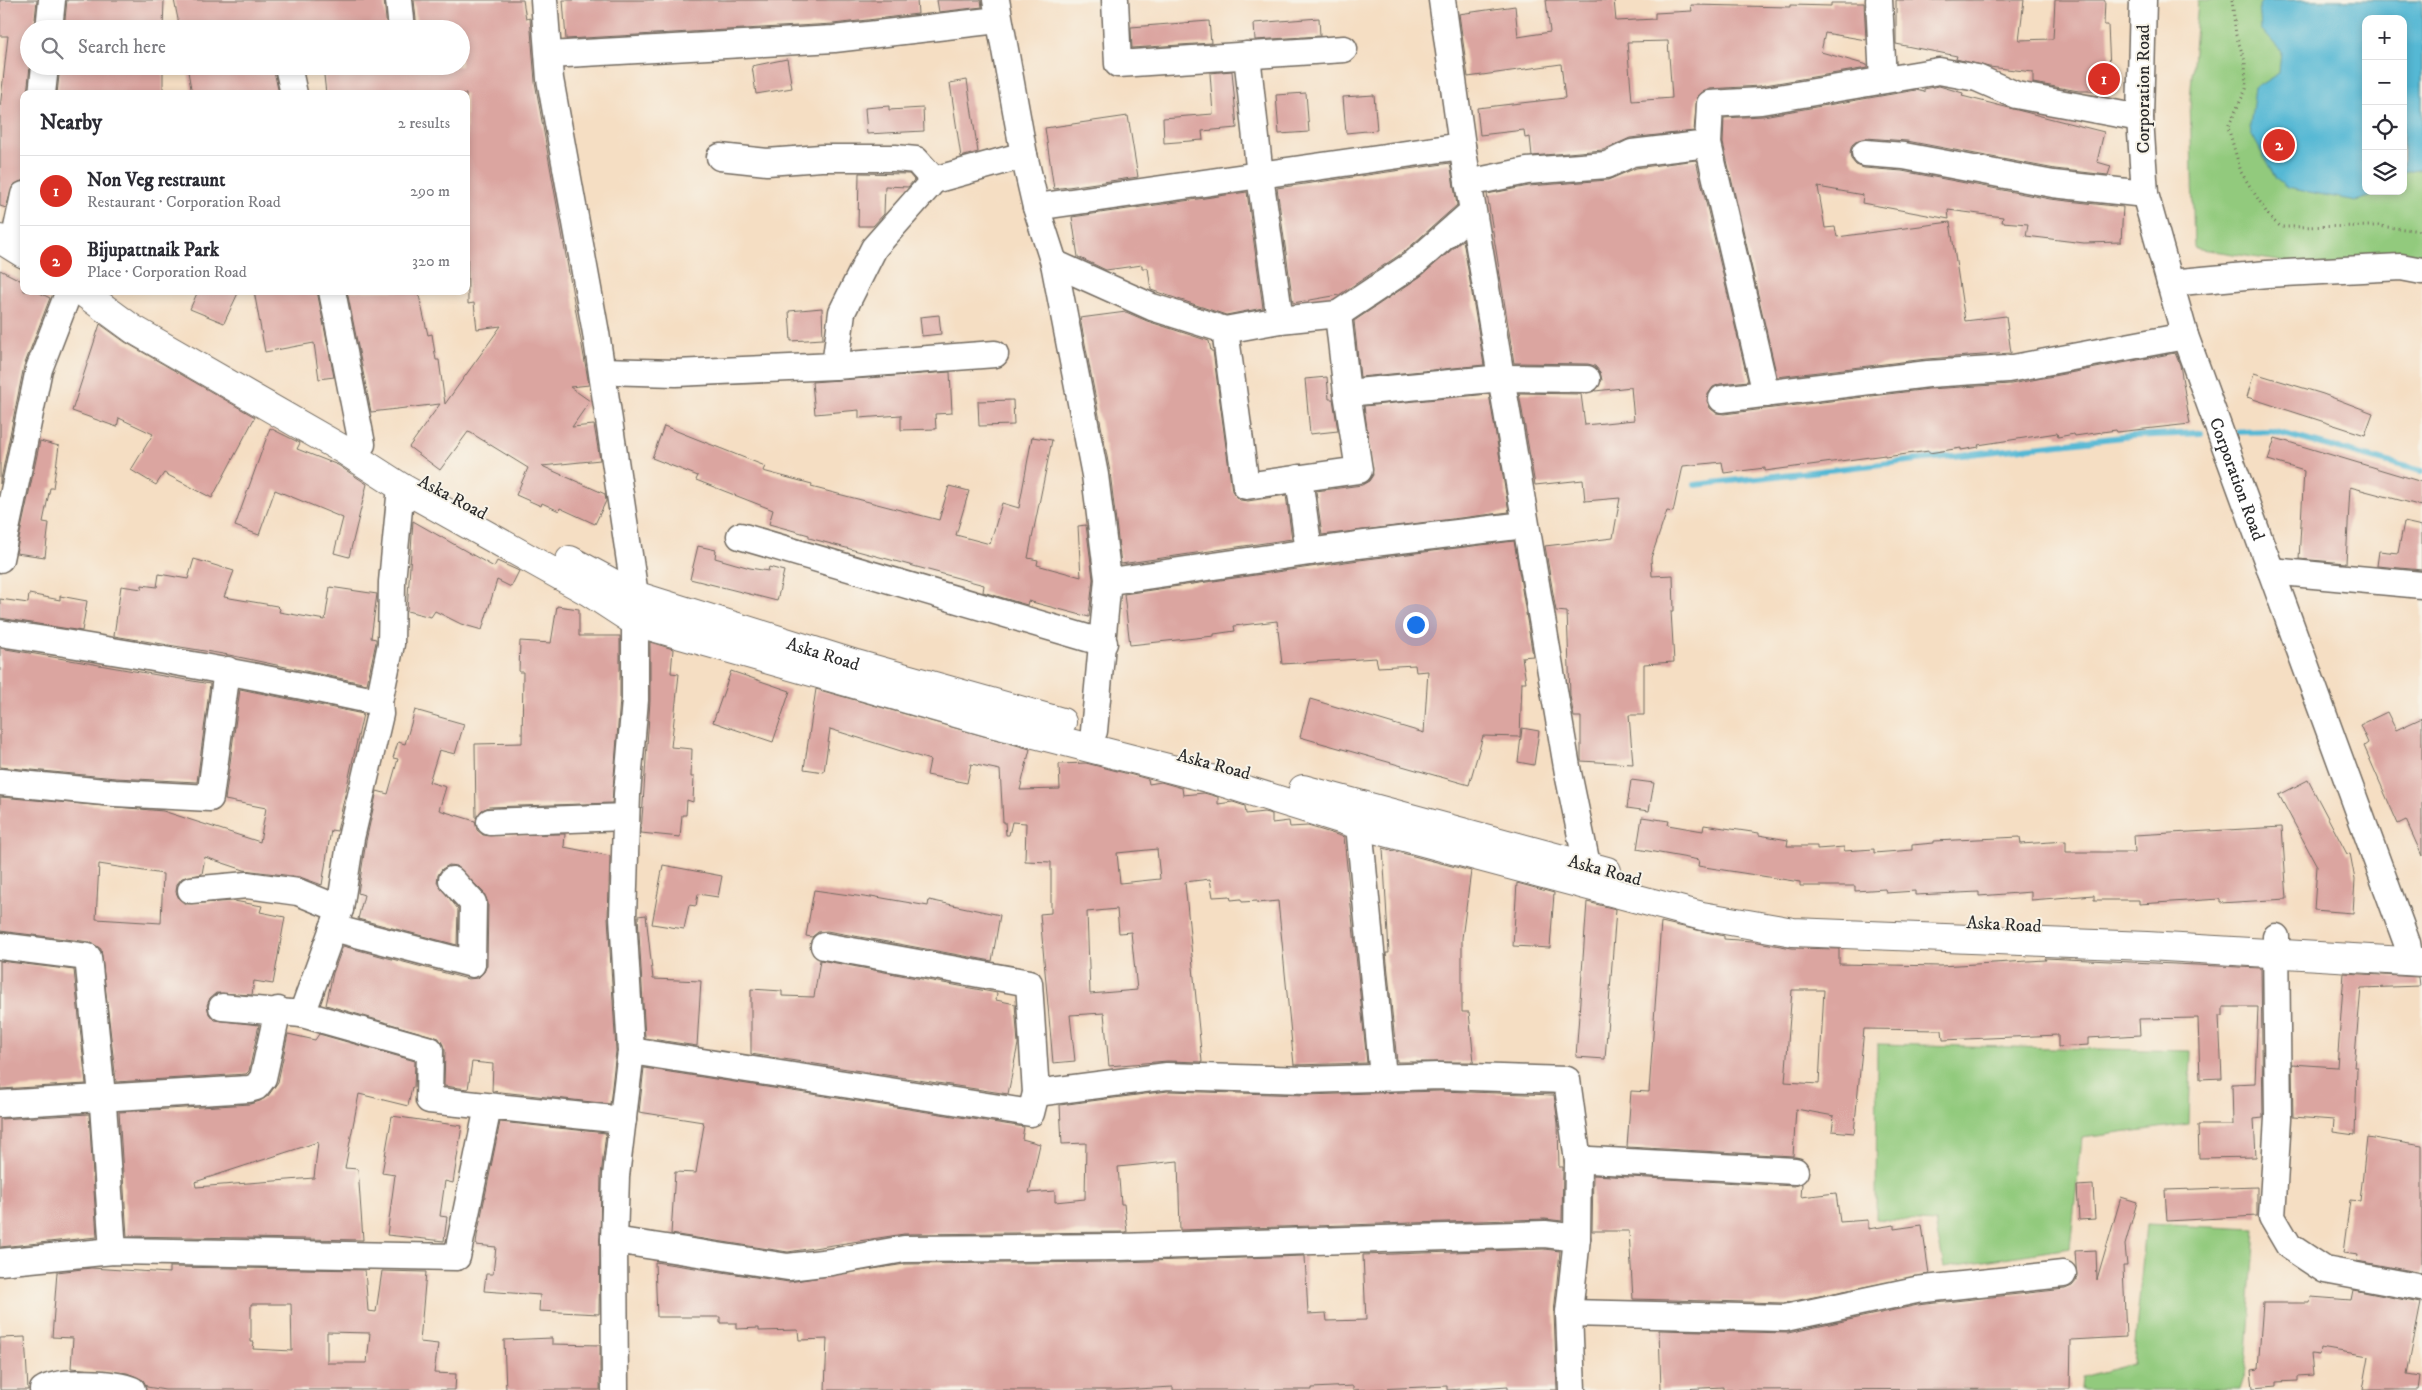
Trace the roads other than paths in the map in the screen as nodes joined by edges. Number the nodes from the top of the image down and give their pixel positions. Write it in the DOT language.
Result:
graph roads {
  1 [pos="52,0"];
  2 [pos="399,0"];
  3 [pos="544,0"];
  4 [pos="1115,0"];
  5 [pos="1879,0"];
  6 [pos="2144,0"];
  7 [pos="1450,1"];
  8 [pos="997,10"];
  9 [pos="50,20"];
  10 [pos="401,20"];
  11 [pos="1344,49"];
  12 [pos="549,54"];
  13 [pos="1247,55"];
  14 [pos="44,75"];
  15 [pos="290,75"];
  16 [pos="1883,80"];
  17 [pos="42,90"];
  18 [pos="293,90"];
  19 [pos="2140,118"];
  20 [pos="1708,144"];
  21 [pos="1462,146"];
  22 [pos="1865,153"];
  23 [pos="1024,155"];
  24 [pos="720,157"];
  25 [pos="1260,176"];
  26 [pos="934,180"];
  27 [pos="1468,183"];
  28 [pos="2145,194"];
  29 [pos="1036,207"];
  30 [pos="20,212"];
  31 [pos="1472,212"];
  32 [pos="12,246"];
  33 [pos="1054,263"];
  34 [pos="2422,271"];
  35 [pos="2170,283"];
  36 [pos="67,295"];
  37 [pos="86,295"];
  38 [pos="99,295"];
  39 [pos="333,295"];
  40 [pos="1338,314"];
  41 [pos="1280,320"];
  42 [pos="1225,330"];
  43 [pos="2185,336"];
  44 [pos="995,354"];
  45 [pos="835,366"];
  46 [pos="602,371"];
  47 [pos="1502,378"];
  48 [pos="1587,379"];
  49 [pos="1347,393"];
  50 [pos="1766,394"];
  51 [pos="1722,399"];
  52 [pos="362,444"];
  53 [pos="1299,478"];
  54 [pos="401,487"];
  55 [pos="1525,525"];
  56 [pos="740,536"];
  57 [pos="1309,552"];
  58 [pos="0,559"];
  59 [pos="2271,571"];
  60 [pos="1108,579"];
  61 [pos="2422,585"];
  62 [pos="635,595"];
  63 [pos="635,622"];
  64 [pos="0,634"];
  65 [pos="1104,643"];
  66 [pos="227,670"];
  67 [pos="379,702"];
  68 [pos="1094,732"];
  69 [pos="0,782"];
  70 [pos="626,817"];
  71 [pos="490,822"];
  72 [pos="1359,825"];
  73 [pos="1587,875"];
  74 [pos="452,880"];
  75 [pos="191,890"];
  76 [pos="336,918"];
  77 [pos="0,946"];
  78 [pos="824,946"];
  79 [pos="2277,946"];
  80 [pos="2415,952"];
  81 [pos="222,1007"];
  82 [pos="290,1012"];
  83 [pos="632,1050"];
  84 [pos="1383,1078"];
  85 [pos="1036,1093"];
  86 [pos="102,1098"];
  87 [pos="0,1104"];
  88 [pos="488,1107"];
  89 [pos="623,1120"];
  90 [pos="1578,1161"];
  91 [pos="1795,1171"];
  92 [pos="1576,1238"];
  93 [pos="614,1240"];
  94 [pos="113,1251"];
  95 [pos="0,1262"];
  96 [pos="2063,1274"];
  97 [pos="2422,1288"];
  98 [pos="1569,1312"];
  99 [pos="43,1390"];
  100 [pos="132,1390"];
  101 [pos="615,1390"];
  102 [pos="1572,1390"];
  1 -- 9 [label="street"];
  2 -- 10 [label="street"];
  3 -- 12 [label="street"];
  4 -- 13 [label="street"];
  5 -- 16 [label="street"];
  6 -- 19 [label="street, Corporation Road"];
  7 -- 21 [label="street"];
  8 -- 12 [label="street"];
  8 -- 23 [label="street"];
  11 -- 13 [label="street"];
  12 -- 46 [label="street"];
  13 -- 25 [label="street"];
  14 -- 17 [label="street"];
  15 -- 18 [label="street"];
  16 -- 19 [label="street"];
  16 -- 20 [label="street"];
  19 -- 28 [label="street, Corporation Road"];
  20 -- 27 [label="street"];
  20 -- 50 [label="street"];
  21 -- 25 [label="street"];
  21 -- 27 [label="street"];
  22 -- 28 [label="street"];
  23 -- 26 [label="street"];
  23 -- 29 [label="street"];
  24 -- 26 [label="street"];
  25 -- 29 [label="street"];
  25 -- 41 [label="street"];
  26 -- 45 [label="street"];
  27 -- 31 [label="street"];
  28 -- 35 [label="street, Corporation Road"];
  29 -- 33 [label="street"];
  30 -- 32 [label="street"];
  31 -- 40 [label="street"];
  31 -- 47 [label="street"];
  33 -- 42 [label="street"];
  33 -- 60 [label="street"];
  34 -- 35 [label="street"];
  35 -- 43 [label="street, Corporation Road"];
  36 -- 58 [label="street"];
  37 -- 54 [label="highway"];
  38 -- 52 [label="highway, Aska Road"];
  39 -- 52 [label="street"];
  40 -- 41 [label="street"];
  40 -- 49 [label="street"];
  41 -- 42 [label="street"];
  42 -- 53 [label="street"];
  43 -- 50 [label="street"];
  43 -- 59 [label="street, Corporation Road"];
  44 -- 45 [label="street"];
  45 -- 46 [label="street"];
  46 -- 62 [label="street"];
  47 -- 48 [label="street"];
  47 -- 49 [label="street"];
  47 -- 55 [label="street"];
  49 -- 53 [label="street"];
  50 -- 51 [label="street"];
  52 -- 62 [label="highway, Aska Road"];
  53 -- 57 [label="street"];
  54 -- 63 [label="highway"];
  54 -- 67 [label="street"];
  55 -- 57 [label="street"];
  55 -- 73 [label="street"];
  56 -- 65 [label="street"];
  57 -- 60 [label="street"];
  59 -- 61 [label="street"];
  59 -- 80 [label="street, Corporation Road"];
  60 -- 65 [label="street"];
  62 -- 63 [label="street"];
  62 -- 68 [label="highway, Aska Road"];
  63 -- 70 [label="street"];
  63 -- 72 [label="highway"];
  64 -- 66 [label="street"];
  65 -- 68 [label="street"];
  66 -- 67 [label="street"];
  66 -- 69 [label="street"];
  67 -- 76 [label="street"];
  68 -- 73 [label="highway, Aska Road"];
  70 -- 71 [label="street"];
  70 -- 83 [label="street"];
  72 -- 73 [label="highway"];
  72 -- 84 [label="street"];
  73 -- 79 [label="highway, Aska Road"];
  74 -- 76 [label="street"];
  75 -- 76 [label="street"];
  76 -- 82 [label="street"];
  77 -- 86 [label="street"];
  78 -- 85 [label="street"];
  79 -- 80 [label="highway, Aska Road"];
  79 -- 97 [label="street"];
  81 -- 82 [label="street"];
  82 -- 86 [label="street"];
  82 -- 88 [label="street"];
  83 -- 85 [label="street"];
  83 -- 89 [label="street"];
  84 -- 85 [label="street"];
  84 -- 90 [label="street"];
  86 -- 87 [label="street"];
  86 -- 94 [label="street"];
  88 -- 89 [label="street"];
  88 -- 94 [label="street"];
  89 -- 93 [label="street"];
  90 -- 91 [label="street"];
  90 -- 92 [label="street"];
  92 -- 93 [label="street"];
  92 -- 98 [label="street"];
  93 -- 101 [label="street"];
  94 -- 95 [label="street"];
  96 -- 98 [label="street"];
  98 -- 102 [label="street"];
  99 -- 100 [label="street"];
}
